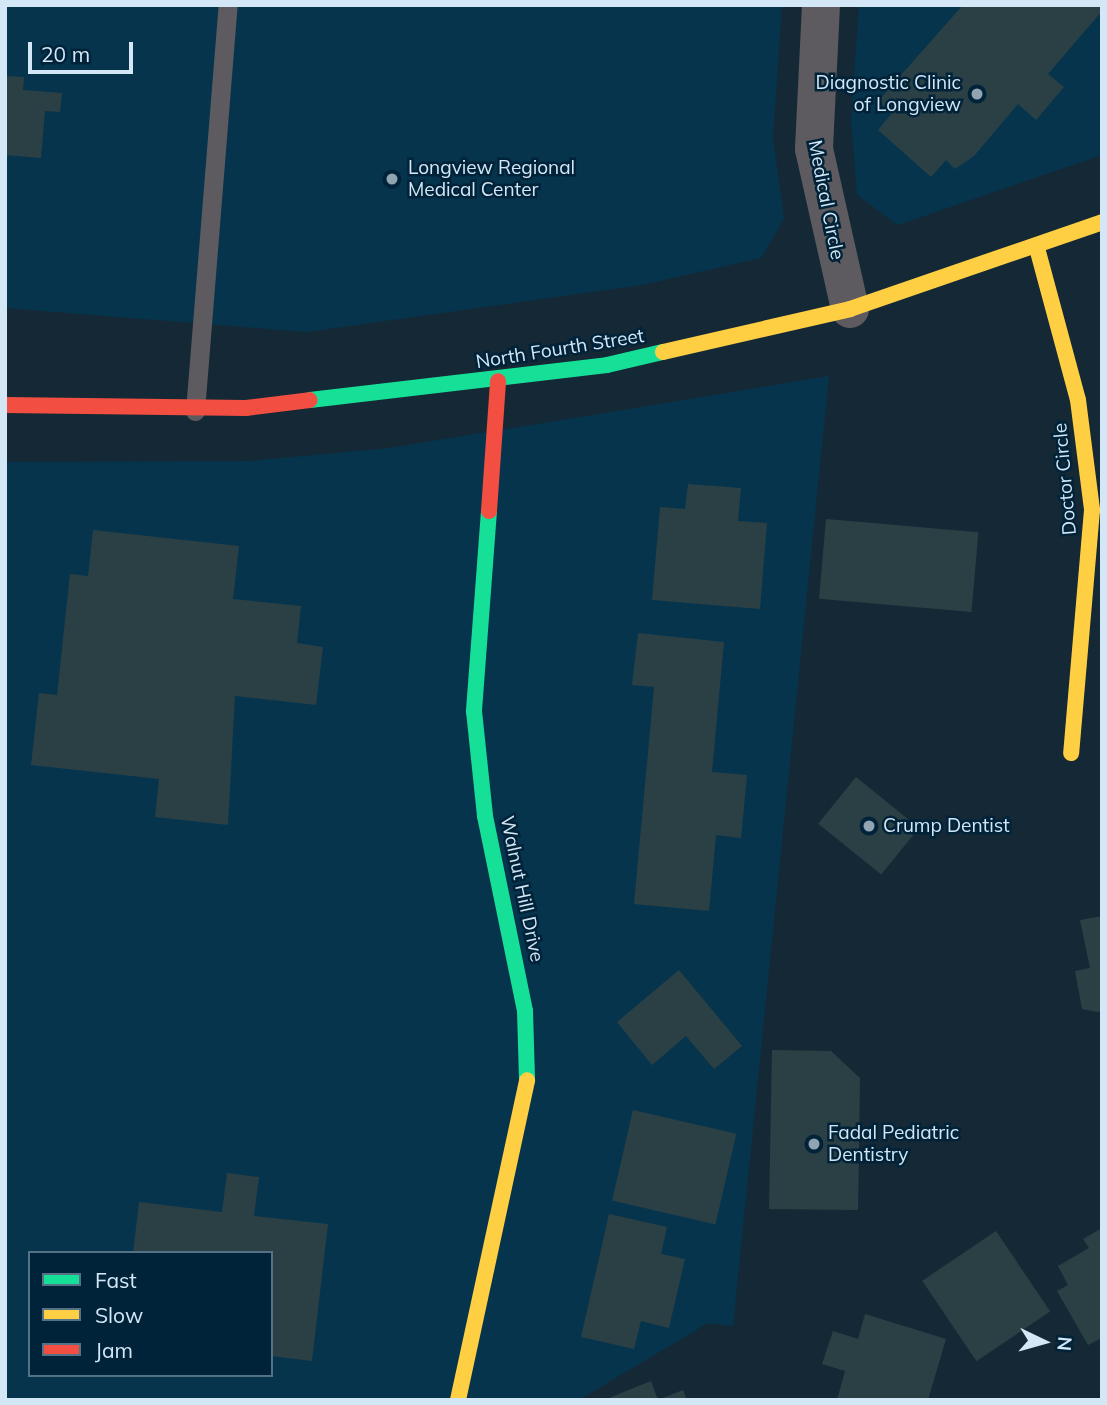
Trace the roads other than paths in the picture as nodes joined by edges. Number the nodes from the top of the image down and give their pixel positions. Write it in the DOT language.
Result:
graph roads {
  1 [pos="228,5"];
  2 [pos="821,5"];
  3 [pos="1102,222"];
  4 [pos="1037,248"];
  5 [pos="850,309"];
  6 [pos="498,381"];
  7 [pos="5,405"];
  8 [pos="195,411"];
  9 [pos="1071,753"];
  10 [pos="458,1400"];
  1 -- 8 [label="lane"];
  2 -- 5 [label="street, Medical Circle"];
  3 -- 4 [label="street, North Fourth Street"];
  4 -- 5 [label="street, North Fourth Street"];
  4 -- 9 [label="street, Doctor Circle"];
  5 -- 6 [label="street, North Fourth Street"];
  6 -- 8 [label="street, North Fourth Street"];
  6 -- 10 [label="street, Walnut Hill Drive"];
  7 -- 8 [label="street, North Fourth Street"];
}
